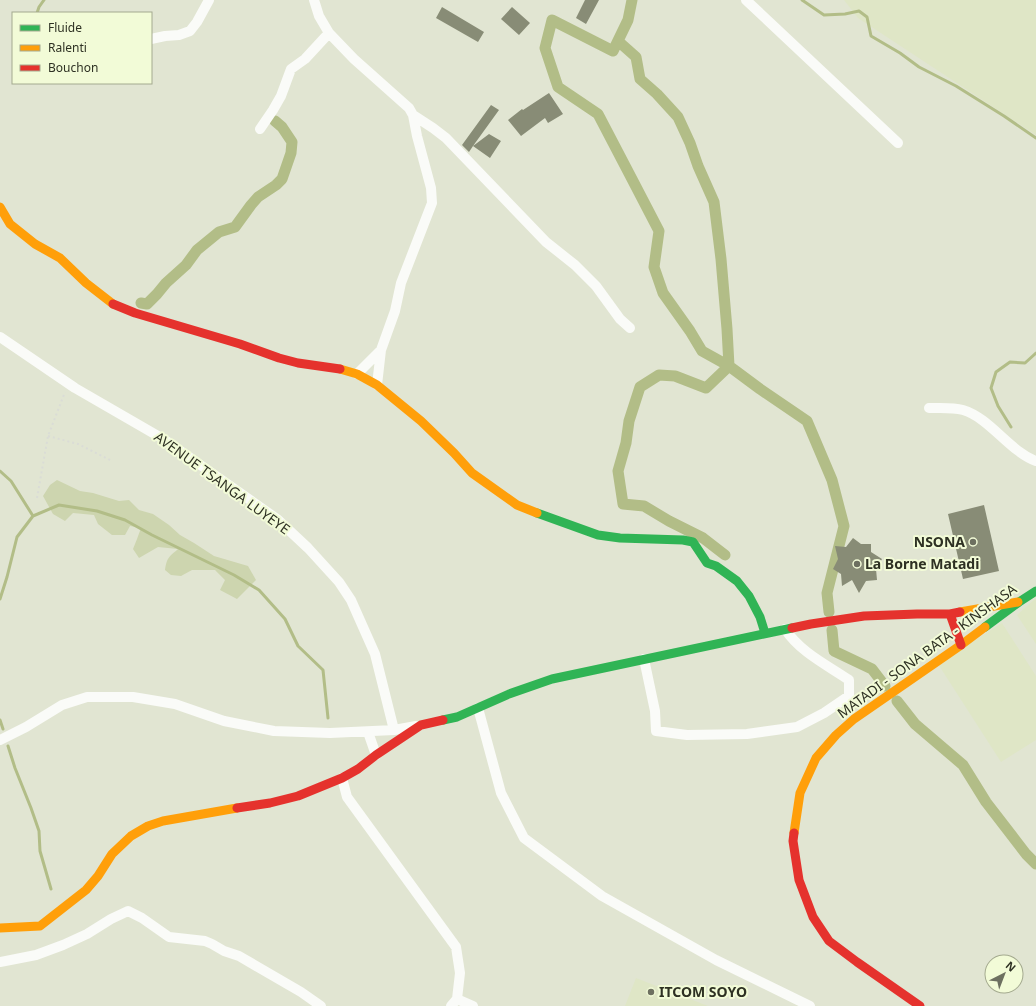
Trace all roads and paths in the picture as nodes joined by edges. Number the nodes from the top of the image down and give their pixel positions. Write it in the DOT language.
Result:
graph roads {
  1 [pos="209,0"];
  2 [pos="314,0"];
  3 [pos="746,0"];
  4 [pos="329,33"];
  5 [pos="152,39"];
  6 [pos="413,115"];
  7 [pos="260,129"];
  8 [pos="898,143"];
  9 [pos="0,207"];
  10 [pos="5,224"];
  11 [pos="630,328"];
  12 [pos="0,337"];
  13 [pos="380,350"];
  14 [pos="357,374"];
  15 [pos="68,383"];
  16 [pos="377,385"];
  17 [pos="930,408"];
  18 [pos="48,436"];
  19 [pos="110,460"];
  20 [pos="1036,461"];
  21 [pos="37,498"];
  22 [pos="1036,591"];
  23 [pos="1019,602"];
  24 [pos="950,614"];
  25 [pos="785,629"];
  26 [pos="765,633"];
  27 [pos="961,645"];
  28 [pos="644,659"];
  29 [pos="478,708"];
  30 [pos="421,725"];
  31 [pos="394,730"];
  32 [pos="368,732"];
  33 [pos="0,740"];
  34 [pos="376,755"];
  35 [pos="342,778"];
  36 [pos="0,928"];
  37 [pos="0,962"];
  38 [pos="454,1003"];
  39 [pos="321,1006"];
  40 [pos="473,1006"];
  41 [pos="810,1006"];
  42 [pos="920,1006"];
  1 -- 5 [label="street"];
  2 -- 4 [label="street"];
  3 -- 8 [label="street"];
  4 -- 6 [label="street"];
  4 -- 7 [label="street"];
  6 -- 11 [label="street"];
  6 -- 13 [label="street"];
  9 -- 10 [label="main road"];
  10 -- 14 [label="main road"];
  12 -- 15 [label="street, AVENUE TSANGA LUYEYE"];
  13 -- 14 [label="street"];
  13 -- 16 [label="street"];
  14 -- 16 [label="main road"];
  15 -- 18 [label="path"];
  15 -- 31 [label="street, AVENUE TSANGA LUYEYE"];
  16 -- 26 [label="main road"];
  17 -- 20 [label="street"];
  18 -- 19 [label="path"];
  18 -- 21 [label="path"];
  22 -- 23 [label="main road, MATADI - SONA BATA - KINSHASA"];
  23 -- 24 [label="main road"];
  23 -- 27 [label="main road, MATADI - SONA BATA - KINSHASA"];
  24 -- 25 [label="main road"];
  24 -- 27 [label="main road"];
  25 -- 26 [label="main road"];
  25 -- 28 [label="street"];
  26 -- 28 [label="main road"];
  27 -- 42 [label="main road, MATADI - SONA BATA - KINSHASA"];
  28 -- 29 [label="main road"];
  29 -- 30 [label="main road"];
  29 -- 41 [label="street"];
  30 -- 31 [label="street"];
  30 -- 34 [label="main road"];
  31 -- 32 [label="street"];
  32 -- 33 [label="street"];
  32 -- 34 [label="street"];
  34 -- 35 [label="main road"];
  35 -- 36 [label="main road"];
  35 -- 38 [label="street"];
  37 -- 39 [label="street"];
  38 -- 40 [label="street"];
}
